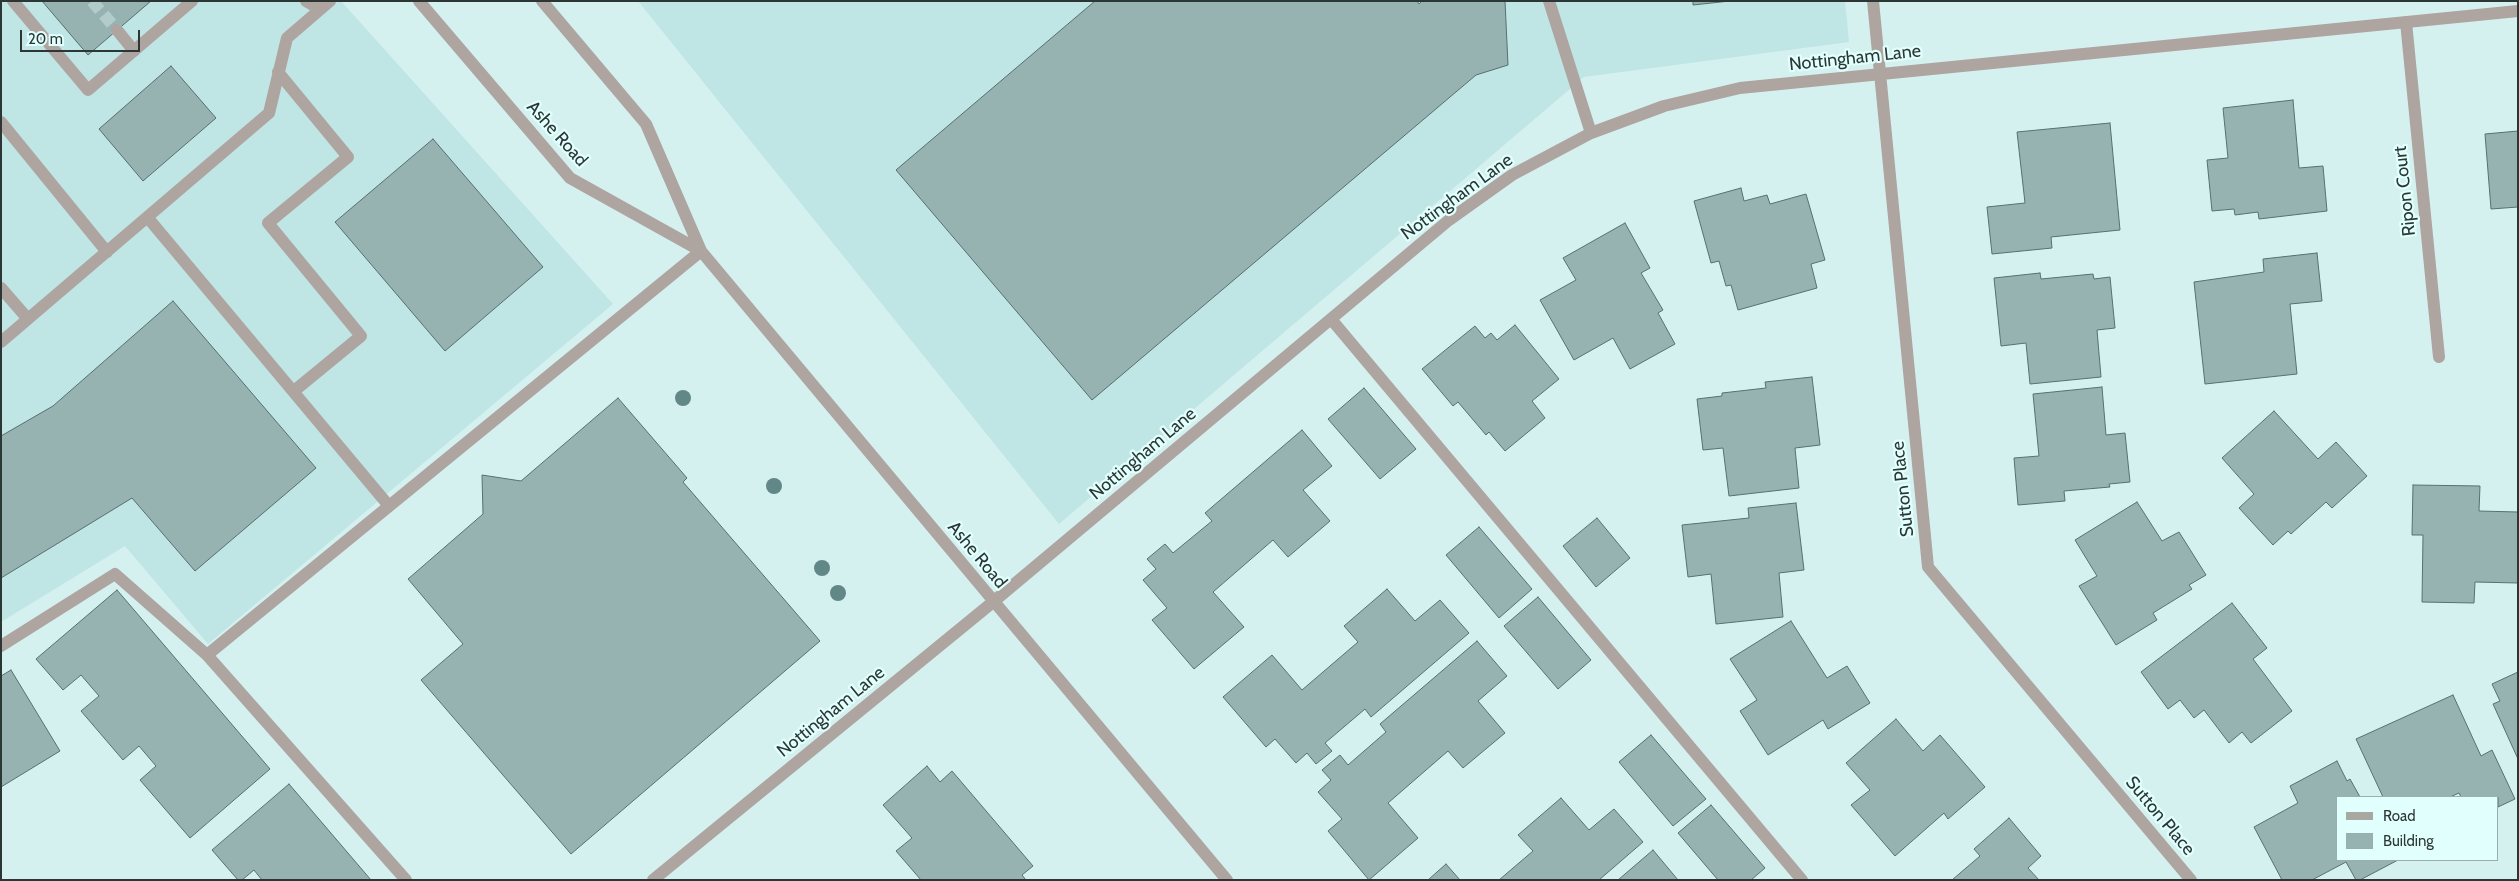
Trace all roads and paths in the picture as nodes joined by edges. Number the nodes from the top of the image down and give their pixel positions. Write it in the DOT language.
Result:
graph roads {
  1 [pos="13,1"];
  2 [pos="192,1"];
  3 [pos="306,1"];
  4 [pos="419,1"];
  5 [pos="542,1"];
  6 [pos="1549,1"];
  7 [pos="1873,1"];
  8 [pos="325,5"];
  9 [pos="2518,11"];
  10 [pos="2406,22"];
  11 [pos="117,30"];
  12 [pos="134,51"];
  13 [pos="278,72"];
  14 [pos="1880,72"];
  15 [pos="1,122"];
  16 [pos="1591,133"];
  17 [pos="148,218"];
  18 [pos="701,251"];
  19 [pos="107,252"];
  20 [pos="1,288"];
  21 [pos="28,319"];
  22 [pos="1331,319"];
  23 [pos="1,342"];
  24 [pos="2439,357"];
  25 [pos="294,391"];
  26 [pos="389,506"];
  27 [pos="994,602"];
  28 [pos="1,646"];
  29 [pos="207,654"];
  30 [pos="406,880"];
  31 [pos="653,880"];
  32 [pos="1227,880"];
  33 [pos="1802,880"];
  34 [pos="2191,880"];
  1 -- 12 [label="street"];
  2 -- 12 [label="street"];
  3 -- 8 [label="street"];
  4 -- 18 [label="street, Ashe Road"];
  5 -- 18 [label="street, Ashe Road"];
  6 -- 16 [label="street"];
  7 -- 14 [label="street, Sutton Place"];
  8 -- 13 [label="street"];
  9 -- 10 [label="street, Nottingham Lane"];
  10 -- 14 [label="street, Nottingham Lane"];
  10 -- 24 [label="street, Ripon Court"];
  11 -- 12 [label="street"];
  13 -- 17 [label="street"];
  13 -- 25 [label="street"];
  14 -- 16 [label="street, Nottingham Lane"];
  14 -- 34 [label="street, Sutton Place"];
  15 -- 19 [label="street"];
  16 -- 22 [label="street, Nottingham Lane"];
  17 -- 19 [label="street"];
  17 -- 25 [label="street"];
  18 -- 26 [label="street"];
  18 -- 27 [label="street, Ashe Road"];
  19 -- 21 [label="street"];
  20 -- 21 [label="street"];
  21 -- 23 [label="street"];
  22 -- 27 [label="street, Nottingham Lane"];
  22 -- 33 [label="street"];
  25 -- 26 [label="street"];
  26 -- 29 [label="street"];
  27 -- 31 [label="street, Nottingham Lane"];
  27 -- 32 [label="street, Ashe Road"];
  28 -- 29 [label="street"];
  29 -- 30 [label="street"];
}
